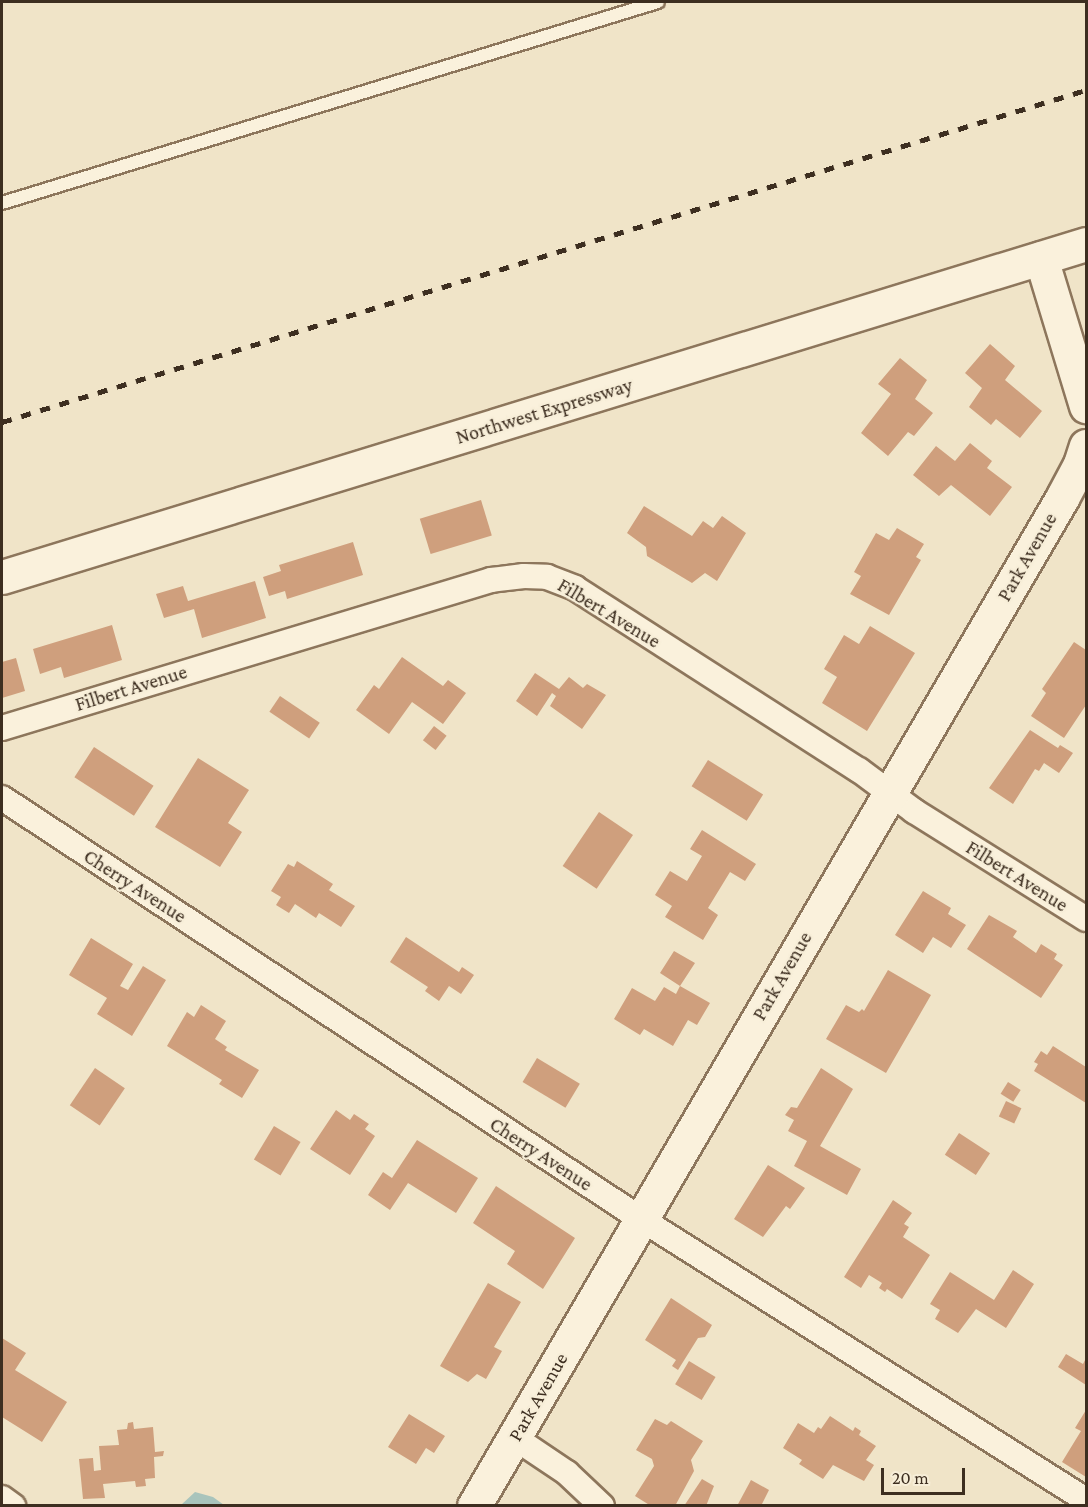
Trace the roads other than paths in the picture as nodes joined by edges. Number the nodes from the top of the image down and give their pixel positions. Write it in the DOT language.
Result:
graph roads {
  1 [pos="658,2"];
  2 [pos="2,203"];
  3 [pos="1086,244"];
  4 [pos="1041,258"];
  5 [pos="1082,370"];
  6 [pos="1086,406"];
  7 [pos="1086,446"];
  8 [pos="2,577"];
  9 [pos="2,728"];
  10 [pos="889,793"];
  11 [pos="2,798"];
  12 [pos="1086,919"];
  13 [pos="641,1219"];
  14 [pos="515,1438"];
  15 [pos="2,1498"];
  16 [pos="1086,1500"];
  17 [pos="13,1506"];
  18 [pos="474,1506"];
  19 [pos="602,1506"];
  1 -- 2 [label="lane"];
  3 -- 4 [label="street, Northwest Expressway"];
  4 -- 5 [label="street"];
  4 -- 8 [label="street, Northwest Expressway"];
  5 -- 6 [label="street"];
  7 -- 10 [label="street, Park Avenue"];
  9 -- 10 [label="street, Filbert Avenue"];
  10 -- 12 [label="street, Filbert Avenue"];
  10 -- 13 [label="street, Park Avenue"];
  11 -- 13 [label="street, Cherry Avenue"];
  13 -- 14 [label="street, Park Avenue"];
  13 -- 16 [label="street, Cherry Avenue"];
  14 -- 18 [label="street, Park Avenue"];
  14 -- 19 [label="street"];
  15 -- 17 [label="street"];
}
